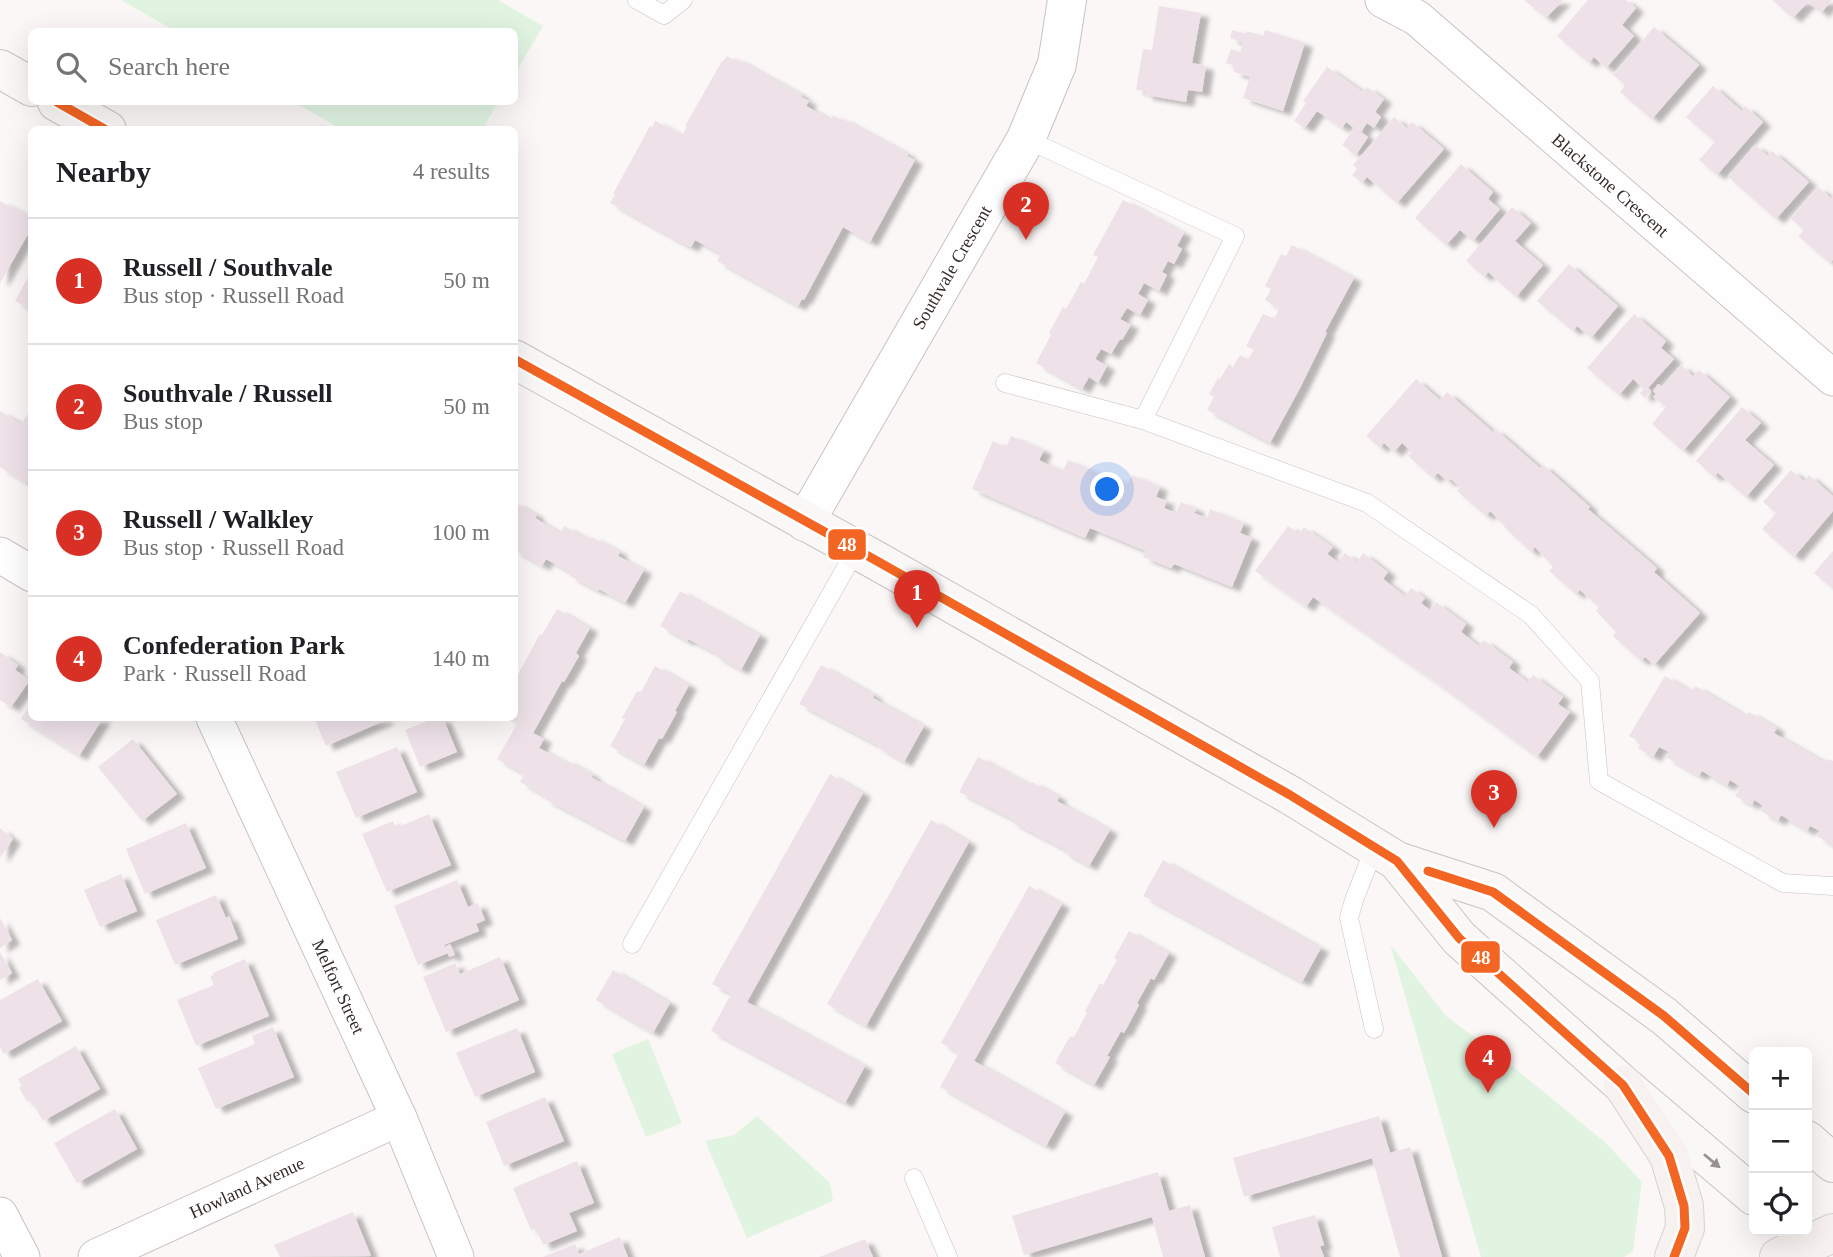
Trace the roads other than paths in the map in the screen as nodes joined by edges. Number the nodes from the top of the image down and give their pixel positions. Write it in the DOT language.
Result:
graph roads {
  1 [pos="637,0"];
  2 [pos="683,0"];
  3 [pos="1067,0"];
  4 [pos="1383,0"];
  5 [pos="0,69"];
  6 [pos="28,85"];
  7 [pos="62,105"];
  8 [pos="100,126"];
  9 [pos="1026,139"];
  10 [pos="518,361"];
  11 [pos="1833,378"];
  12 [pos="1005,383"];
  13 [pos="1143,420"];
  14 [pos="805,522"];
  15 [pos="856,550"];
  16 [pos="0,555"];
  17 [pos="28,572"];
  18 [pos="215,721"];
  19 [pos="1385,855"];
  20 [pos="1833,886"];
  21 [pos="632,944"];
  22 [pos="1374,1029"];
  23 [pos="1623,1085"];
  24 [pos="1749,1090"];
  25 [pos="399,1118"];
  26 [pos="1812,1144"];
  27 [pos="1833,1163"];
  28 [pos="914,1178"];
  29 [pos="1749,1192"];
  30 [pos="0,1215"];
  31 [pos="22,1257"];
  32 [pos="96,1257"];
  33 [pos="456,1257"];
  34 [pos="948,1257"];
  35 [pos="1674,1257"];
  1 -- 2 [label="lane"];
  3 -- 9 [label="street, Southvale Crescent"];
  4 -- 11 [label="street, Blackstone Crescent"];
  5 -- 6 [label="main road"];
  7 -- 8 [label="main road"];
  9 -- 13 [label="lane"];
  9 -- 14 [label="street, Southvale Crescent"];
  10 -- 14 [label="main road"];
  12 -- 13 [label="lane"];
  13 -- 20 [label="lane"];
  14 -- 15 [label="main road"];
  15 -- 19 [label="main road"];
  15 -- 21 [label="lane"];
  16 -- 17 [label="street"];
  18 -- 25 [label="street, Melfort Street"];
  19 -- 22 [label="lane"];
  19 -- 23 [label="main road"];
  19 -- 24 [label="main road"];
  23 -- 29 [label="main road, one-way"];
  23 -- 35 [label="main road"];
  25 -- 32 [label="street, Howland Avenue"];
  25 -- 33 [label="street, Melfort Street"];
  26 -- 27 [label="main road"];
  28 -- 34 [label="lane"];
  30 -- 31 [label="street"];
}
